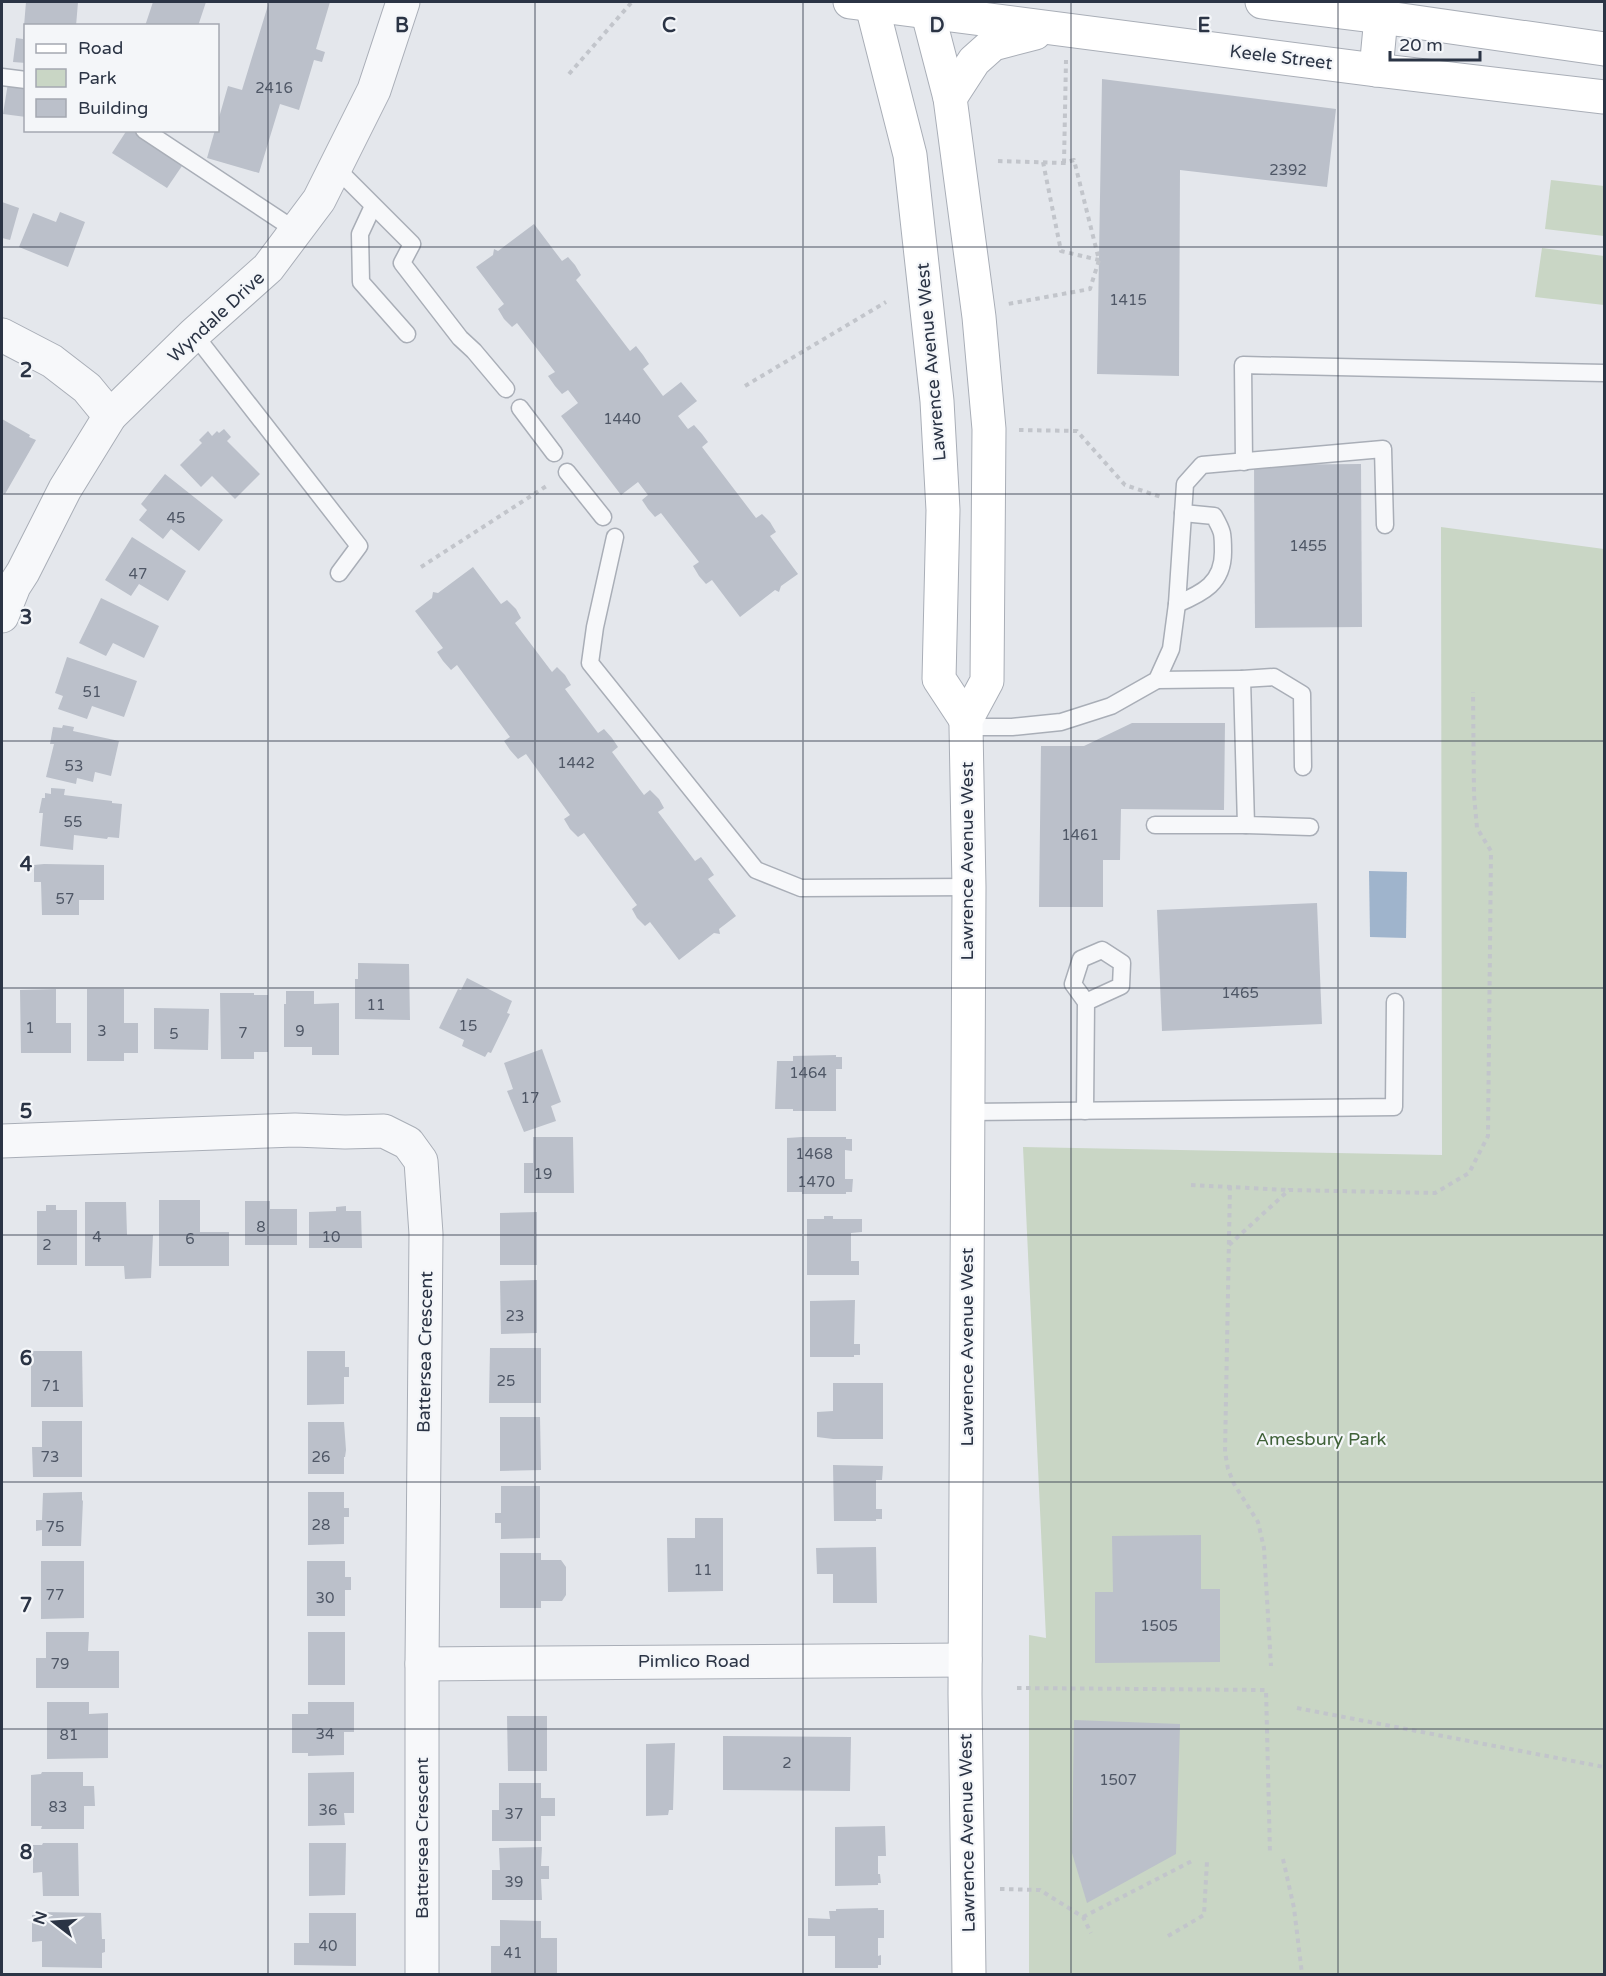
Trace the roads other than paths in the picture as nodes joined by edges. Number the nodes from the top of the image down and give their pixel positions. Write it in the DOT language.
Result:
graph roads {
  1 [pos="403,2"];
  2 [pos="1262,2"];
  3 [pos="864,3"];
  4 [pos="926,7"];
  5 [pos="1382,9"];
  6 [pos="1055,28"];
  7 [pos="1605,49"];
  8 [pos="1376,70"];
  9 [pos="2,77"];
  10 [pos="24,80"];
  11 [pos="1605,97"];
  12 [pos="950,98"];
  13 [pos="147,132"];
  14 [pos="335,167"];
  15 [pos="374,206"];
  16 [pos="295,230"];
  17 [pos="194,334"];
  18 [pos="407,334"];
  19 [pos="2,335"];
  20 [pos="1605,373"];
  21 [pos="506,389"];
  22 [pos="520,408"];
  23 [pos="110,416"];
  24 [pos="554,453"];
  25 [pos="1244,462"];
  26 [pos="567,472"];
  27 [pos="1183,513"];
  28 [pos="603,517"];
  29 [pos="1385,525"];
  30 [pos="615,537"];
  31 [pos="339,573"];
  32 [pos="1177,604"];
  33 [pos="2,616"];
  34 [pos="1157,680"];
  35 [pos="1242,680"];
  36 [pos="966,724"];
  37 [pos="1303,766"];
  38 [pos="1155,825"];
  39 [pos="1246,825"];
  40 [pos="1310,827"];
  41 [pos="969,887"];
  42 [pos="1086,1002"];
  43 [pos="1395,1002"];
  44 [pos="1085,1111"];
  45 [pos="968,1112"];
  46 [pos="2,1141"];
  47 [pos="965,1659"];
  48 [pos="422,1664"];
  49 [pos="422,1974"];
  50 [pos="969,1974"];
  1 -- 14 [label="street, Wyndale Drive"];
  2 -- 5 [label="main road"];
  3 -- 4 [label="main road, Keele Street"];
  3 -- 36 [label="main road, Lawrence Avenue West"];
  4 -- 6 [label="main road, Keele Street"];
  4 -- 12 [label="main road, Lawrence Avenue West"];
  5 -- 7 [label="main road"];
  5 -- 8 [label="main road"];
  6 -- 8 [label="main road, Keele Street"];
  6 -- 12 [label="main road"];
  8 -- 11 [label="main road, Keele Street"];
  9 -- 10 [label="lane"];
  12 -- 36 [label="main road, Lawrence Avenue West"];
  13 -- 16 [label="lane"];
  14 -- 15 [label="lane"];
  14 -- 16 [label="street, Wyndale Drive"];
  15 -- 18 [label="lane"];
  15 -- 21 [label="lane"];
  16 -- 17 [label="street, Wyndale Drive"];
  17 -- 23 [label="street, Wyndale Drive"];
  17 -- 31 [label="lane"];
  19 -- 23 [label="street"];
  20 -- 25 [label="lane"];
  22 -- 24 [label="lane"];
  23 -- 33 [label="street, Wyndale Drive"];
  25 -- 27 [label="lane"];
  25 -- 29 [label="lane"];
  26 -- 28 [label="lane"];
  27 -- 32 [label="lane"];
  27 -- 32 [label="lane"];
  30 -- 41 [label="lane"];
  32 -- 34 [label="lane"];
  34 -- 35 [label="lane"];
  34 -- 36 [label="lane"];
  35 -- 37 [label="lane"];
  35 -- 39 [label="lane"];
  36 -- 41 [label="main road, Lawrence Avenue West"];
  38 -- 39 [label="lane"];
  39 -- 40 [label="lane"];
  41 -- 45 [label="main road, Lawrence Avenue West"];
  42 -- 44 [label="lane"];
  43 -- 44 [label="lane"];
  44 -- 45 [label="lane"];
  45 -- 47 [label="main road, Lawrence Avenue West"];
  46 -- 48 [label="street, Battersea Crescent"];
  47 -- 48 [label="street, Pimlico Road"];
  47 -- 50 [label="main road, Lawrence Avenue West"];
  48 -- 49 [label="street, Battersea Crescent"];
}
